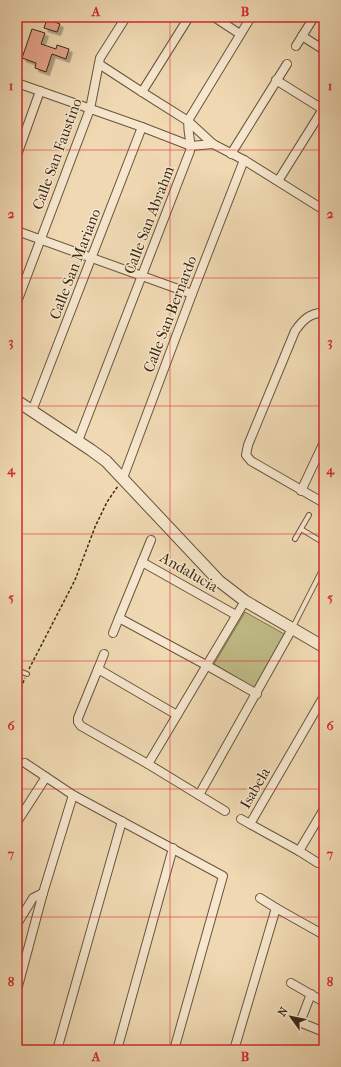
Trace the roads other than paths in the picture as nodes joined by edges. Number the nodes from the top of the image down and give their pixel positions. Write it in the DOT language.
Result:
graph roads {
  1 [pos="126,17"];
  2 [pos="189,17"];
  3 [pos="214,17"];
  4 [pos="251,17"];
  5 [pos="314,17"];
  6 [pos="240,34"];
  7 [pos="302,36"];
  8 [pos="296,46"];
  9 [pos="324,50"];
  10 [pos="99,64"];
  11 [pos="287,64"];
  12 [pos="276,80"];
  13 [pos="17,83"];
  14 [pos="40,91"];
  15 [pos="142,92"];
  16 [pos="90,109"];
  17 [pos="323,110"];
  18 [pos="188,121"];
  19 [pos="142,127"];
  20 [pos="213,144"];
  21 [pos="191,146"];
  22 [pos="231,154"];
  23 [pos="17,155"];
  24 [pos="244,160"];
  25 [pos="278,181"];
  26 [pos="323,208"];
  27 [pos="17,231"];
  28 [pos="41,240"];
  29 [pos="92,258"];
  30 [pos="142,276"];
  31 [pos="192,294"];
  32 [pos="17,302"];
  33 [pos="324,313"];
  34 [pos="17,401"];
  35 [pos="32,411"];
  36 [pos="78,442"];
  37 [pos="324,442"];
  38 [pos="123,478"];
  39 [pos="301,491"];
  40 [pos="324,503"];
  41 [pos="309,515"];
  42 [pos="301,529"];
  43 [pos="295,539"];
  44 [pos="151,540"];
  45 [pos="324,543"];
  46 [pos="324,547"];
  47 [pos="324,556"];
  48 [pos="142,562"];
  49 [pos="324,566"];
  50 [pos="245,601"];
  51 [pos="236,615"];
  52 [pos="119,618"];
  53 [pos="292,629"];
  54 [pos="113,633"];
  55 [pos="324,647"];
  56 [pos="104,654"];
  57 [pos="206,665"];
  58 [pos="98,669"];
  59 [pos="17,670"];
  60 [pos="27,674"];
  61 [pos="257,694"];
  62 [pos="324,696"];
  63 [pos="178,715"];
  64 [pos="25,763"];
  65 [pos="148,764"];
  66 [pos="46,777"];
  67 [pos="73,795"];
  68 [pos="199,795"];
  69 [pos="324,809"];
  70 [pos="225,811"];
  71 [pos="241,819"];
  72 [pos="122,821"];
  73 [pos="17,822"];
  74 [pos="250,824"];
  75 [pos="173,848"];
  76 [pos="299,851"];
  77 [pos="318,862"];
  78 [pos="43,893"];
  79 [pos="260,898"];
  80 [pos="276,908"];
  81 [pos="17,924"];
  82 [pos="324,935"];
  83 [pos="291,983"];
  84 [pos="17,990"];
  85 [pos="310,994"];
  86 [pos="324,1002"];
  87 [pos="324,1032"];
  88 [pos="57,1050"];
  89 [pos="117,1050"];
  90 [pos="174,1050"];
  91 [pos="234,1050"];
  1 -- 10 [label="street, Calle San Faustino"];
  2 -- 15 [label="street"];
  3 -- 6 [label="street"];
  4 -- 6 [label="street"];
  5 -- 7 [label="street"];
  6 -- 18 [label="street"];
  7 -- 8 [label="street"];
  7 -- 9 [label="street"];
  10 -- 15 [label="street"];
  10 -- 16 [label="street, Calle San Faustino"];
  11 -- 12 [label="street"];
  12 -- 17 [label="street"];
  12 -- 22 [label="street"];
  13 -- 14 [label="street"];
  14 -- 16 [label="street"];
  14 -- 23 [label="street"];
  15 -- 18 [label="street"];
  16 -- 19 [label="street"];
  16 -- 28 [label="street, Calle San Faustino"];
  17 -- 25 [label="street"];
  18 -- 20 [label="street"];
  18 -- 21 [label="street, Calle San Abrahm"];
  19 -- 21 [label="street"];
  19 -- 29 [label="street, Calle San Mariano"];
  20 -- 21 [label="street"];
  20 -- 22 [label="street"];
  21 -- 30 [label="street, Calle San Abrahm"];
  22 -- 24 [label="street"];
  24 -- 25 [label="street"];
  24 -- 31 [label="street, Calle San Bernardo"];
  25 -- 26 [label="street"];
  27 -- 28 [label="street"];
  28 -- 29 [label="street"];
  28 -- 32 [label="street, Calle San Faustino"];
  29 -- 30 [label="street"];
  29 -- 35 [label="street, Calle San Mariano"];
  30 -- 31 [label="street"];
  30 -- 36 [label="street, Calle San Abrahm"];
  31 -- 38 [label="street, Calle San Bernardo"];
  33 -- 39 [label="street"];
  34 -- 35 [label="street"];
  35 -- 36 [label="street"];
  36 -- 38 [label="street"];
  37 -- 39 [label="street"];
  38 -- 50 [label="street"];
  39 -- 40 [label="street"];
  41 -- 42 [label="lane"];
  42 -- 43 [label="lane"];
  42 -- 45 [label="lane"];
  44 -- 48 [label="street"];
  46 -- 47 [label="lane"];
  48 -- 51 [label="street, Andalucia"];
  48 -- 52 [label="street, Andalucia"];
  49 -- 53 [label="lane"];
  50 -- 51 [label="street"];
  50 -- 53 [label="street"];
  51 -- 57 [label="street"];
  52 -- 54 [label="street, Andalucia"];
  52 -- 57 [label="street"];
  53 -- 55 [label="street"];
  53 -- 61 [label="street"];
  56 -- 58 [label="street"];
  57 -- 61 [label="street"];
  57 -- 63 [label="street"];
  58 -- 63 [label="street"];
  58 -- 65 [label="street"];
  59 -- 60 [label="lane"];
  61 -- 68 [label="street"];
  62 -- 74 [label="street, Isabela"];
  63 -- 65 [label="street"];
  64 -- 66 [label="street"];
  65 -- 68 [label="street"];
  66 -- 67 [label="street"];
  66 -- 73 [label="street"];
  67 -- 72 [label="street"];
  67 -- 78 [label="street"];
  68 -- 70 [label="street"];
  69 -- 76 [label="street"];
  71 -- 74 [label="street"];
  72 -- 75 [label="street"];
  72 -- 88 [label="street"];
  74 -- 76 [label="street, Isabela"];
  75 -- 89 [label="street"];
  75 -- 90 [label="street"];
  76 -- 77 [label="street, Isabela"];
  78 -- 81 [label="street"];
  78 -- 84 [label="street"];
  79 -- 80 [label="street"];
  80 -- 82 [label="street"];
  80 -- 91 [label="street"];
  83 -- 85 [label="street"];
  85 -- 86 [label="street"];
  85 -- 87 [label="street"];
}
